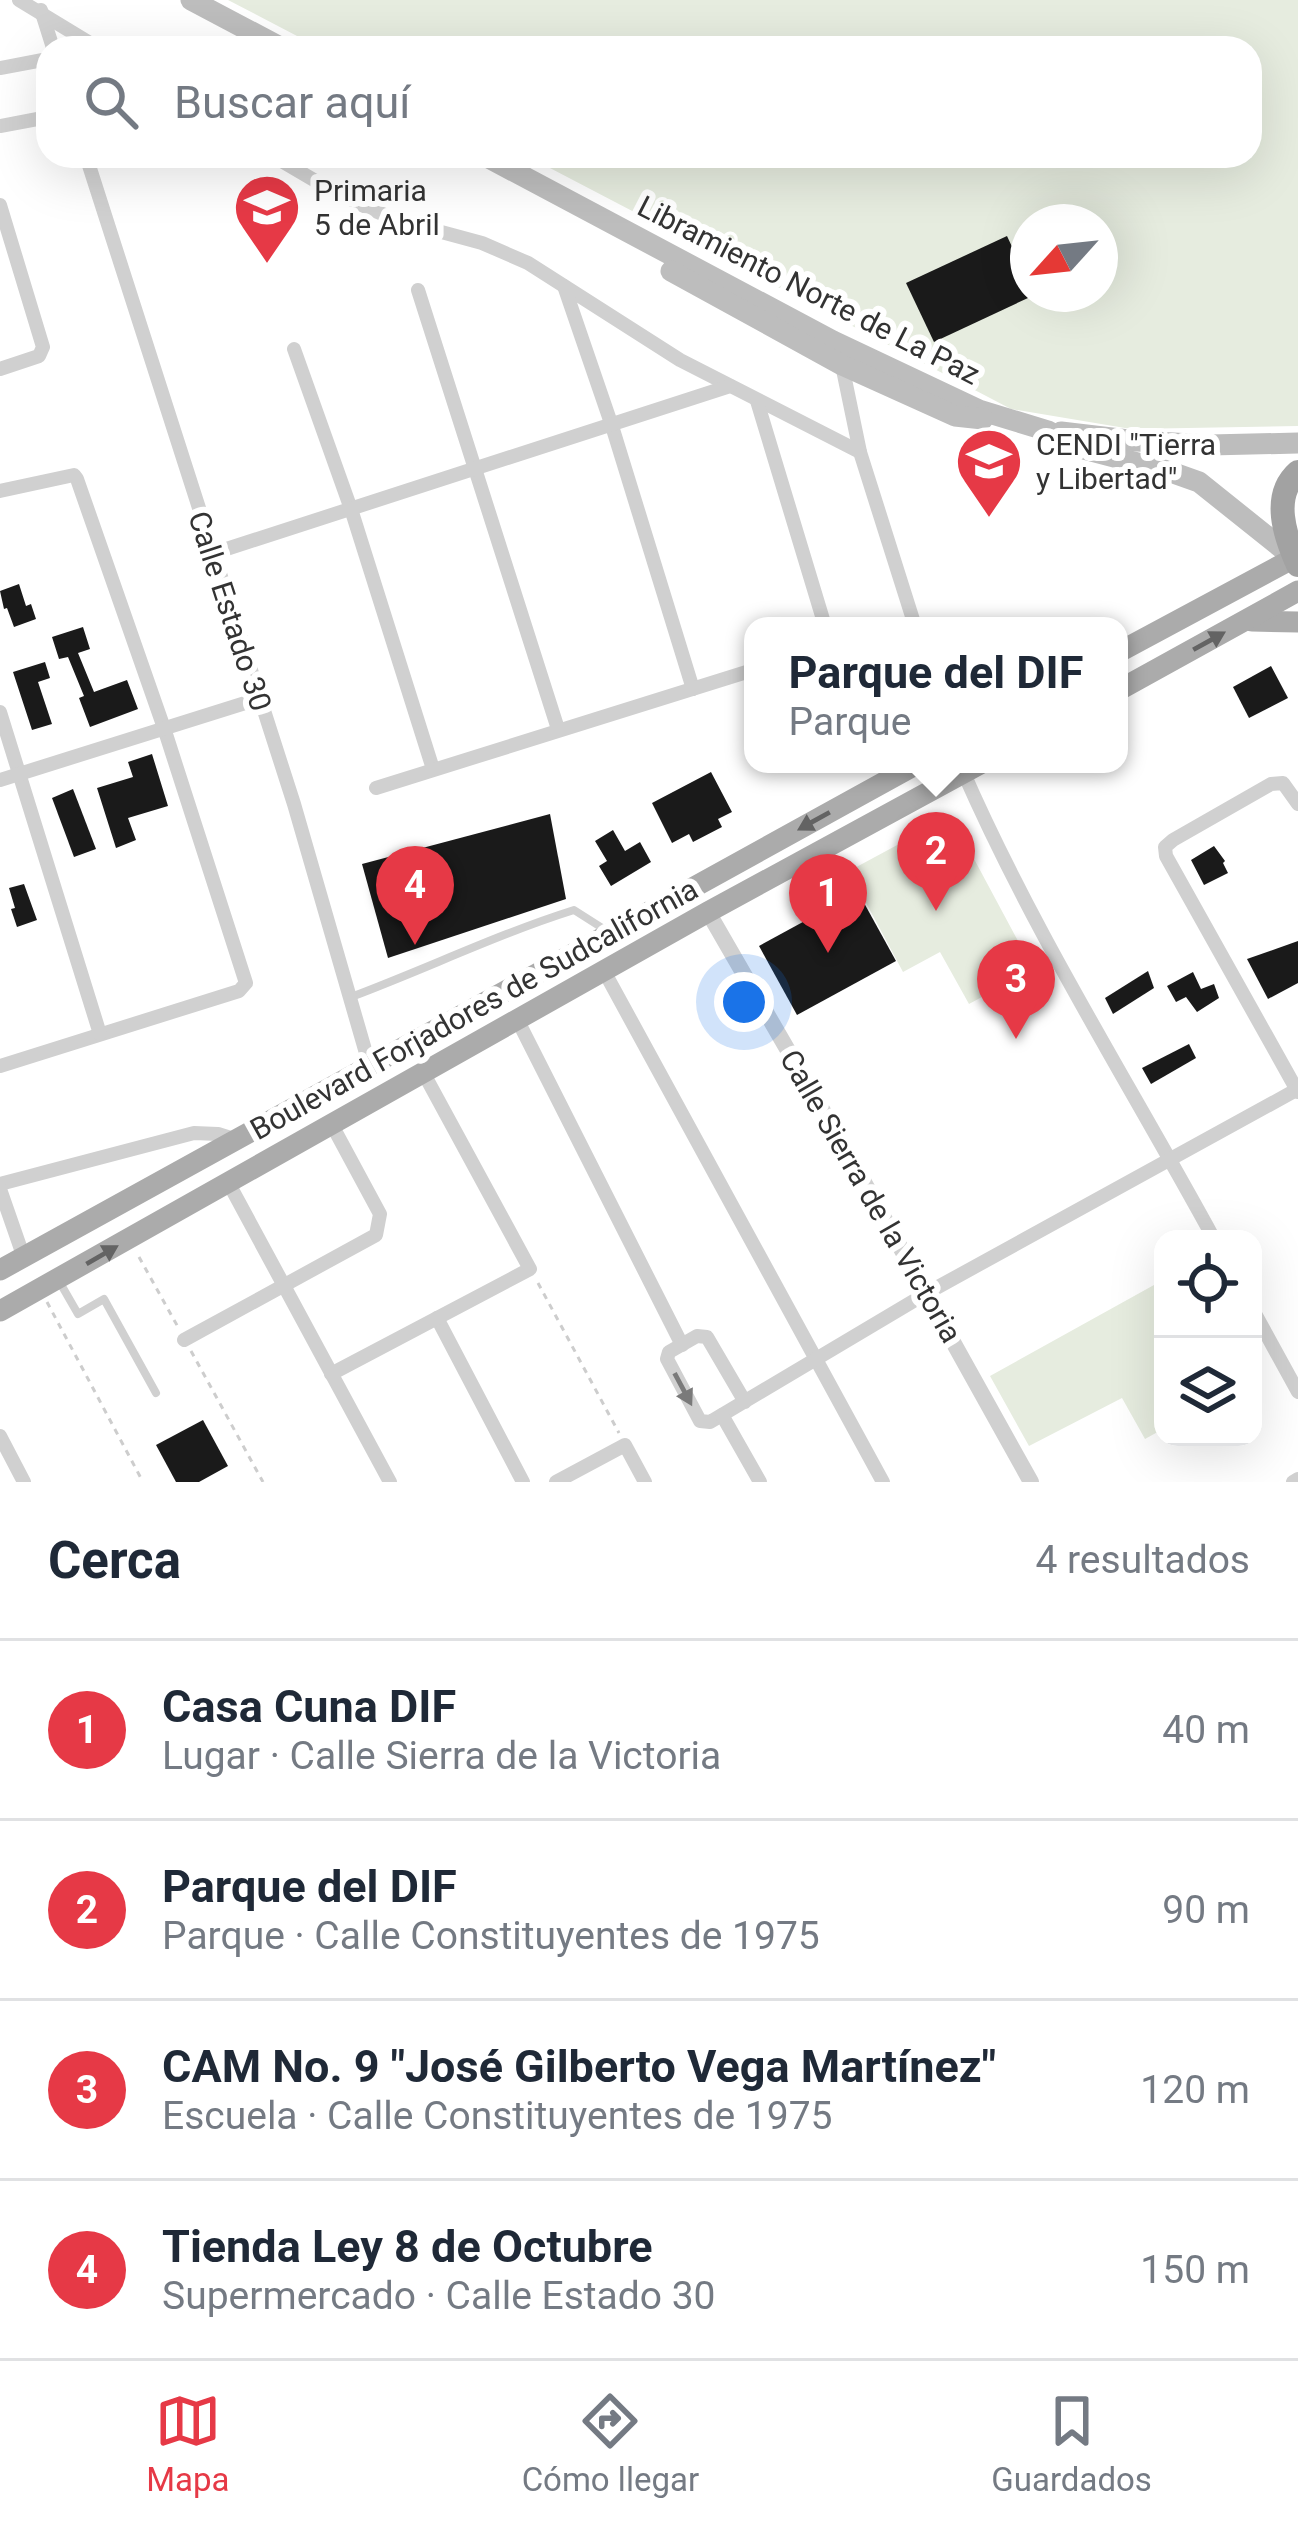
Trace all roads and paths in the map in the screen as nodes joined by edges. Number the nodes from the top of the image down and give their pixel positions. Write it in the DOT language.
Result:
graph roads {
  1 [pos="19,0"];
  2 [pos="191,0"];
  3 [pos="39,6"];
  4 [pos="48,36"];
  5 [pos="81,36"];
  6 [pos="259,36"];
  7 [pos="36,61"];
  8 [pos="0,68"];
  9 [pos="36,119"];
  10 [pos="0,125"];
  11 [pos="90,168"];
  12 [pos="295,168"];
  13 [pos="508,168"];
  14 [pos="563,197"];
  15 [pos="0,205"];
  16 [pos="564,286"];
  17 [pos="418,290"];
  18 [pos="294,350"];
  19 [pos="842,365"];
  20 [pos="0,369"];
  21 [pos="730,386"];
  22 [pos="757,401"];
  23 [pos="1004,418"];
  24 [pos="612,426"];
  25 [pos="1048,431"];
  26 [pos="1298,443"];
  27 [pos="860,452"];
  28 [pos="477,470"];
  29 [pos="1298,472"];
  30 [pos="0,491"];
  31 [pos="351,509"];
  32 [pos="212,554"];
  33 [pos="1297,559"];
  34 [pos="1298,591"];
  35 [pos="822,617"];
  36 [pos="912,617"];
  37 [pos="1245,621"];
  38 [pos="1298,622"];
  39 [pos="1128,647"];
  40 [pos="744,673"];
  41 [pos="1128,685"];
  42 [pos="693,689"];
  43 [pos="258,699"];
  44 [pos="0,712"];
  45 [pos="164,728"];
  46 [pos="558,729"];
  47 [pos="433,769"];
  48 [pos="901,773"];
  49 [pos="957,773"];
  50 [pos="970,773"];
  51 [pos="20,774"];
  52 [pos="0,780"];
  53 [pos="376,788"];
  54 [pos="1298,804"];
  55 [pos="708,912"];
  56 [pos="611,934"];
  57 [pos="604,971"];
  58 [pos="350,998"];
  59 [pos="517,1019"];
  60 [pos="100,1034"];
  61 [pos="0,1066"];
  62 [pos="370,1067"];
  63 [pos="423,1072"];
  64 [pos="1298,1090"];
  65 [pos="332,1125"];
  66 [pos="237,1140"];
  67 [pos="1171,1160"];
  68 [pos="228,1182"];
  69 [pos="0,1186"];
  70 [pos="1209,1230"];
  71 [pos="129,1240"];
  72 [pos="24,1258"];
  73 [pos="530,1269"];
  74 [pos="0,1270"];
  75 [pos="49,1285"];
  76 [pos="283,1285"];
  77 [pos="927,1293"];
  78 [pos="0,1311"];
  79 [pos="437,1318"];
  80 [pos="1262,1326"];
  81 [pos="184,1340"];
  82 [pos="682,1345"];
  83 [pos="815,1358"];
  84 [pos="332,1374"];
  85 [pos="1298,1392"];
  86 [pos="156,1393"];
  87 [pos="745,1402"];
  88 [pos="722,1415"];
  89 [pos="0,1436"];
  90 [pos="625,1445"];
  91 [pos="24,1482"];
  92 [pos="143,1482"];
  93 [pos="262,1482"];
  94 [pos="390,1482"];
  95 [pos="524,1482"];
  96 [pos="556,1482"];
  97 [pos="646,1482"];
  98 [pos="760,1482"];
  99 [pos="884,1482"];
  100 [pos="1031,1482"];
  1 -- 3 [label="street"];
  2 -- 6 [label="main road"];
  3 -- 4 [label="street"];
  3 -- 5 [label="street"];
  7 -- 8 [label="street"];
  9 -- 10 [label="street"];
  11 -- 32 [label="street, Calle Estado 30"];
  12 -- 16 [label="street"];
  13 -- 14 [label="main road, Libramiento Norte de La Paz"];
  14 -- 19 [label="main road"];
  14 -- 23 [label="main road, Libramiento Norte de La Paz"];
  15 -- 20 [label="street"];
  16 -- 21 [label="street"];
  16 -- 24 [label="street"];
  17 -- 28 [label="street"];
  18 -- 31 [label="street"];
  19 -- 23 [label="main road"];
  19 -- 27 [label="street"];
  21 -- 22 [label="street"];
  21 -- 24 [label="street"];
  22 -- 27 [label="street"];
  22 -- 35 [label="street"];
  23 -- 25 [label="main road, Libramiento Norte de La Paz"];
  24 -- 28 [label="street"];
  24 -- 42 [label="street"];
  25 -- 26 [label="main road, Libramiento Norte de La Paz"];
  25 -- 33 [label="main road, Libramiento Norte de La Paz"];
  27 -- 36 [label="street"];
  28 -- 31 [label="street"];
  28 -- 46 [label="street"];
  29 -- 33 [label="highway"];
  30 -- 45 [label="street"];
  31 -- 32 [label="street"];
  31 -- 47 [label="street"];
  32 -- 43 [label="street, Calle Estado 30"];
  33 -- 39 [label="main road"];
  34 -- 37 [label="main road"];
  37 -- 38 [label="main road"];
  41 -- 37 [label="main road, one-way"];
  40 -- 42 [label="street"];
  42 -- 46 [label="street"];
  43 -- 45 [label="street"];
  43 -- 58 [label="street, Calle Estado 30"];
  44 -- 51 [label="street"];
  45 -- 51 [label="street"];
  45 -- 60 [label="street"];
  46 -- 47 [label="street"];
  47 -- 53 [label="street"];
  48 -- 56 [label="main road, Boulevard Forjadores de Sudcalifornia, one-way"];
  49 -- 55 [label="main road, Boulevard Forjadores de Sudcalifornia"];
  50 -- 67 [label="street"];
  51 -- 52 [label="street"];
  51 -- 60 [label="street"];
  54 -- 64 [label="street"];
  55 -- 57 [label="main road, Boulevard Forjadores de Sudcalifornia"];
  55 -- 77 [label="street, Calle Sierra de la Victoria"];
  56 -- 58 [label="lane"];
  56 -- 62 [label="main road, Boulevard Forjadores de Sudcalifornia"];
  57 -- 59 [label="main road, Boulevard Forjadores de Sudcalifornia"];
  57 -- 83 [label="street"];
  58 -- 62 [label="street, Calle Estado 30"];
  59 -- 63 [label="main road, Boulevard Forjadores de Sudcalifornia"];
  59 -- 82 [label="street"];
  60 -- 61 [label="street"];
  62 -- 66 [label="main road, Boulevard Forjadores de Sudcalifornia"];
  63 -- 65 [label="main road, Boulevard Forjadores de Sudcalifornia"];
  63 -- 73 [label="street"];
  64 -- 67 [label="street"];
  65 -- 68 [label="main road, Boulevard Forjadores de Sudcalifornia"];
  65 -- 76 [label="street"];
  66 -- 69 [label="street"];
  66 -- 72 [label="main road, Boulevard Forjadores de Sudcalifornia"];
  67 -- 70 [label="street"];
  67 -- 77 [label="street"];
  68 -- 71 [label="main road, Boulevard Forjadores de Sudcalifornia"];
  68 -- 76 [label="street"];
  69 -- 72 [label="street"];
  75 -- 71 [label="main road, Boulevard Forjadores de Sudcalifornia, one-way"];
  71 -- 81 [label="path"];
  72 -- 74 [label="main road, Boulevard Forjadores de Sudcalifornia"];
  73 -- 79 [label="street"];
  73 -- 90 [label="path"];
  75 -- 78 [label="main road, Boulevard Forjadores de Sudcalifornia"];
  75 -- 86 [label="lane"];
  75 -- 92 [label="path"];
  76 -- 81 [label="street"];
  76 -- 84 [label="street"];
  77 -- 83 [label="street"];
  77 -- 100 [label="street, Calle Sierra de la Victoria"];
  79 -- 84 [label="street"];
  79 -- 95 [label="street"];
  80 -- 85 [label="street"];
  81 -- 93 [label="path"];
  82 -- 87 [label="street"];
  82 -- 88 [label="street, one-way"];
  83 -- 87 [label="street"];
  83 -- 99 [label="street"];
  84 -- 94 [label="street"];
  87 -- 88 [label="street"];
  88 -- 98 [label="street"];
  89 -- 91 [label="street"];
  90 -- 96 [label="street"];
  90 -- 97 [label="street"];
}
